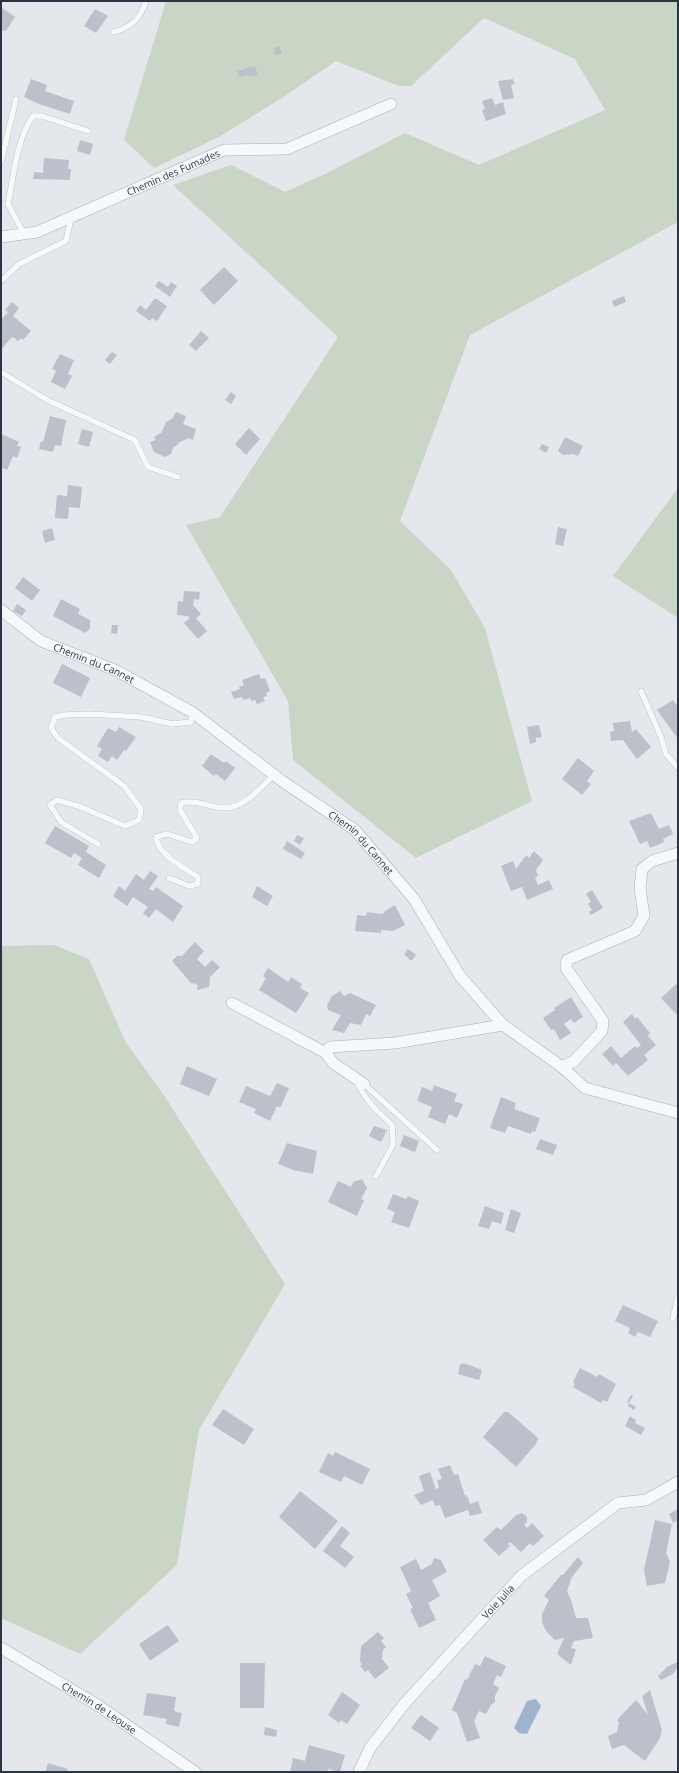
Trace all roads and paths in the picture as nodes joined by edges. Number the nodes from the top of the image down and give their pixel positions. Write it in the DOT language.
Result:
graph roads {
  1 [pos="146,1"];
  2 [pos="114,32"];
  3 [pos="16,99"];
  4 [pos="391,104"];
  5 [pos="88,131"];
  6 [pos="1,162"];
  7 [pos="71,218"];
  8 [pos="24,234"];
  9 [pos="1,237"];
  10 [pos="1,281"];
  11 [pos="1,372"];
  12 [pos="178,477"];
  13 [pos="1,610"];
  14 [pos="641,691"];
  15 [pos="192,712"];
  16 [pos="678,768"];
  17 [pos="274,775"];
  18 [pos="98,844"];
  19 [pos="678,853"];
  20 [pos="169,878"];
  21 [pos="232,1003"];
  22 [pos="503,1025"];
  23 [pos="326,1054"];
  24 [pos="562,1067"];
  25 [pos="355,1078"];
  26 [pos="364,1084"];
  27 [pos="678,1113"];
  28 [pos="437,1150"];
  29 [pos="376,1176"];
  30 [pos="678,1298"];
  31 [pos="673,1318"];
  32 [pos="678,1482"];
  33 [pos="1,1648"];
  34 [pos="195,1772"];
  35 [pos="359,1772"];
  1 -- 2 [label="lane"];
  3 -- 6 [label="lane"];
  4 -- 7 [label="street, Chemin des Fumades"];
  5 -- 8 [label="lane"];
  7 -- 8 [label="street, Chemin des Fumades"];
  7 -- 10 [label="lane"];
  8 -- 9 [label="street, Chemin des Fumades"];
  11 -- 12 [label="lane"];
  13 -- 15 [label="street, Chemin du Cannet"];
  14 -- 16 [label="lane"];
  15 -- 17 [label="street, Chemin du Cannet"];
  15 -- 18 [label="lane"];
  17 -- 20 [label="lane"];
  17 -- 22 [label="street, Chemin du Cannet"];
  19 -- 24 [label="street"];
  21 -- 23 [label="street"];
  22 -- 23 [label="street"];
  22 -- 24 [label="street, Chemin du Cannet"];
  23 -- 25 [label="street"];
  24 -- 27 [label="street, Chemin du Cannet"];
  25 -- 26 [label="street"];
  25 -- 29 [label="lane"];
  26 -- 28 [label="lane"];
  30 -- 31 [label="lane"];
  32 -- 35 [label="street, Voie Julia"];
  33 -- 34 [label="street, Chemin de Leouse"];
}
